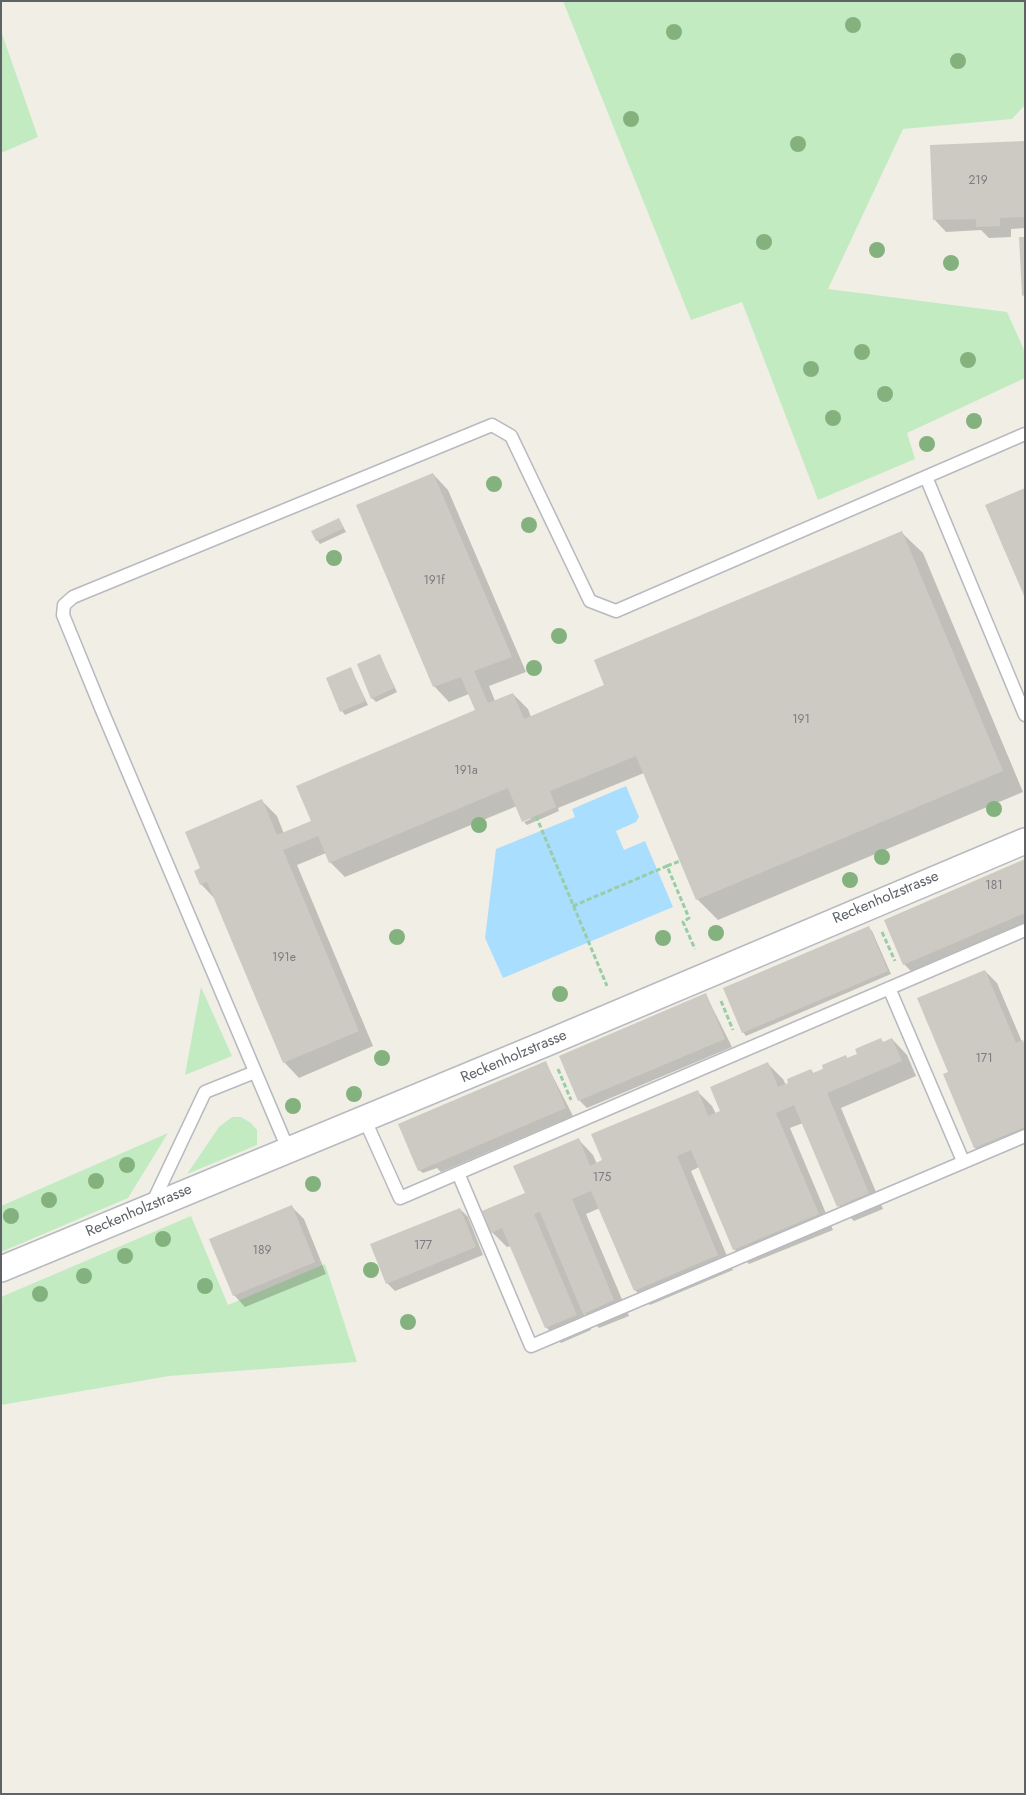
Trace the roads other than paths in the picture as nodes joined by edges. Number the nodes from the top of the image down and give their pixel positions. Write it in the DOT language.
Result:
graph roads {
  1 [pos="1025,434"];
  2 [pos="926,477"];
  3 [pos="1025,715"];
  4 [pos="1025,841"];
  5 [pos="1025,930"];
  6 [pos="889,988"];
  7 [pos="255,1072"];
  8 [pos="364,1118"];
  9 [pos="1025,1136"];
  10 [pos="288,1149"];
  11 [pos="963,1161"];
  12 [pos="458,1173"];
  13 [pos="150,1207"];
  14 [pos="1,1269"];
  1 -- 2 [label="lane"];
  2 -- 3 [label="lane"];
  2 -- 7 [label="lane"];
  4 -- 8 [label="street, Reckenholzstrasse"];
  5 -- 6 [label="lane"];
  6 -- 11 [label="lane"];
  6 -- 12 [label="lane"];
  7 -- 10 [label="lane"];
  7 -- 13 [label="lane"];
  8 -- 10 [label="street, Reckenholzstrasse"];
  8 -- 12 [label="lane"];
  9 -- 11 [label="lane"];
  10 -- 13 [label="street, Reckenholzstrasse"];
  11 -- 12 [label="lane"];
  13 -- 14 [label="street, Reckenholzstrasse"];
}
